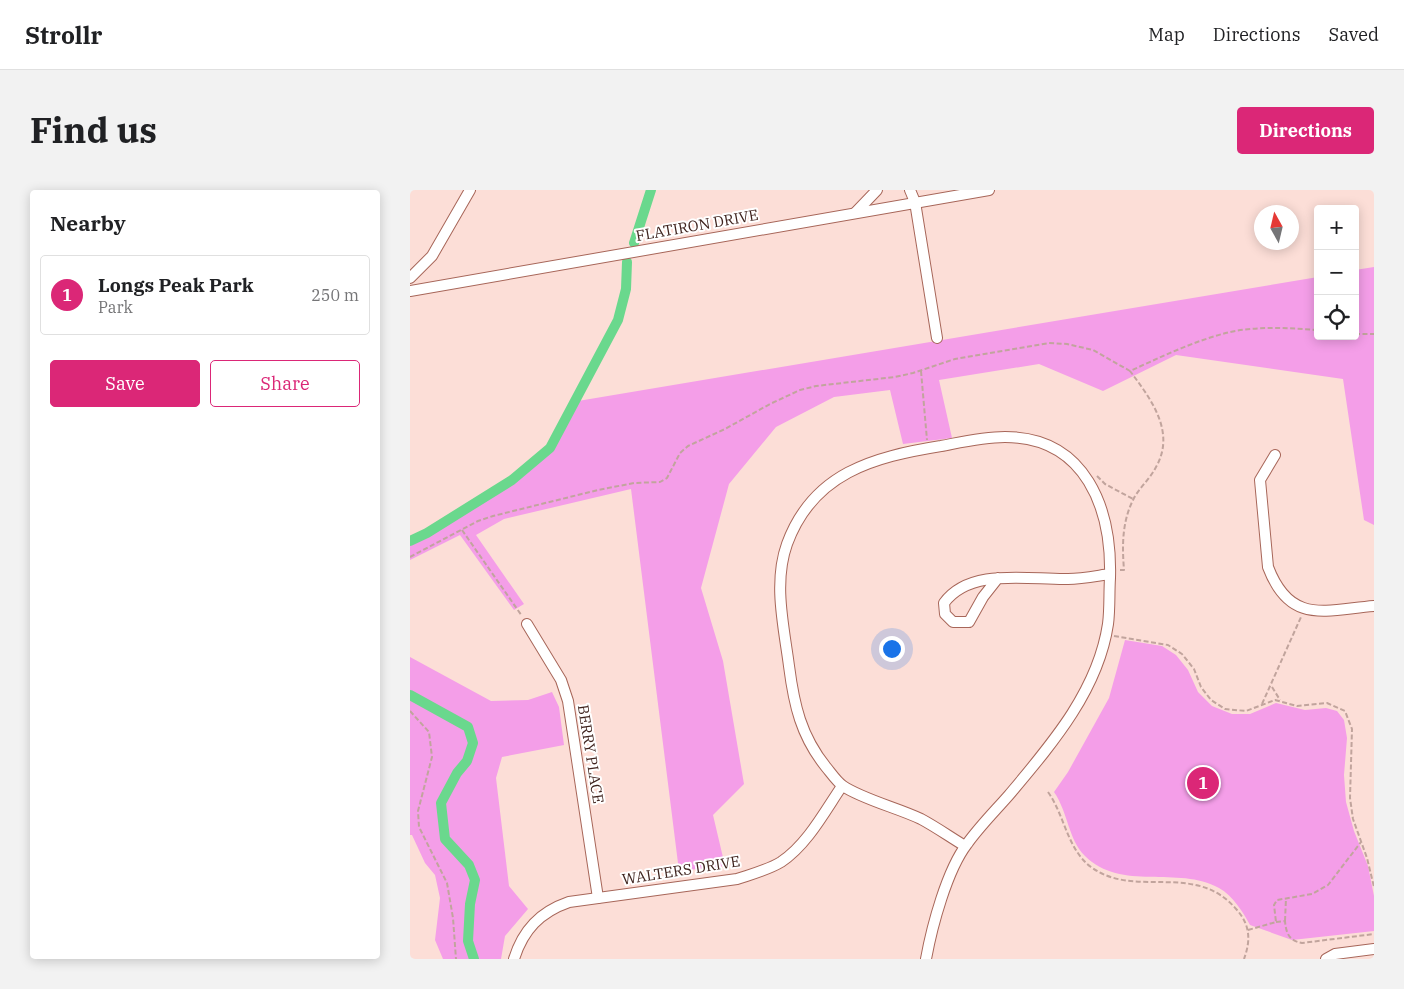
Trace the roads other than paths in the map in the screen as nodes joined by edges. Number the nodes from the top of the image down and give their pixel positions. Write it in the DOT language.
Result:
graph roads {
  1 [pos="470,190"];
  2 [pos="877,190"];
  3 [pos="910,190"];
  4 [pos="989,190"];
  5 [pos="915,202"];
  6 [pos="855,213"];
  7 [pos="410,278"];
  8 [pos="410,291"];
  9 [pos="936,338"];
  10 [pos="1274,455"];
  11 [pos="1110,574"];
  12 [pos="998,578"];
  13 [pos="1374,606"];
  14 [pos="527,624"];
  15 [pos="842,786"];
  16 [pos="965,846"];
  17 [pos="598,898"];
  18 [pos="1374,949"];
  19 [pos="514,959"];
  20 [pos="926,959"];
  21 [pos="1326,959"];
  1 -- 7 [label="street"];
  2 -- 6 [label="street"];
  3 -- 5 [label="street"];
  4 -- 5 [label="street, FLATIRON DRIVE"];
  5 -- 6 [label="street, FLATIRON DRIVE"];
  5 -- 9 [label="street"];
  6 -- 8 [label="street, FLATIRON DRIVE"];
  10 -- 13 [label="street"];
  11 -- 12 [label="street"];
  11 -- 15 [label="street"];
  11 -- 16 [label="street"];
  12 -- 12 [label="street"];
  14 -- 17 [label="street, BERRY PLACE"];
  15 -- 16 [label="street"];
  15 -- 17 [label="street, WALTERS DRIVE"];
  16 -- 20 [label="street"];
  17 -- 19 [label="street, WALTERS DRIVE"];
  18 -- 21 [label="street"];
}
